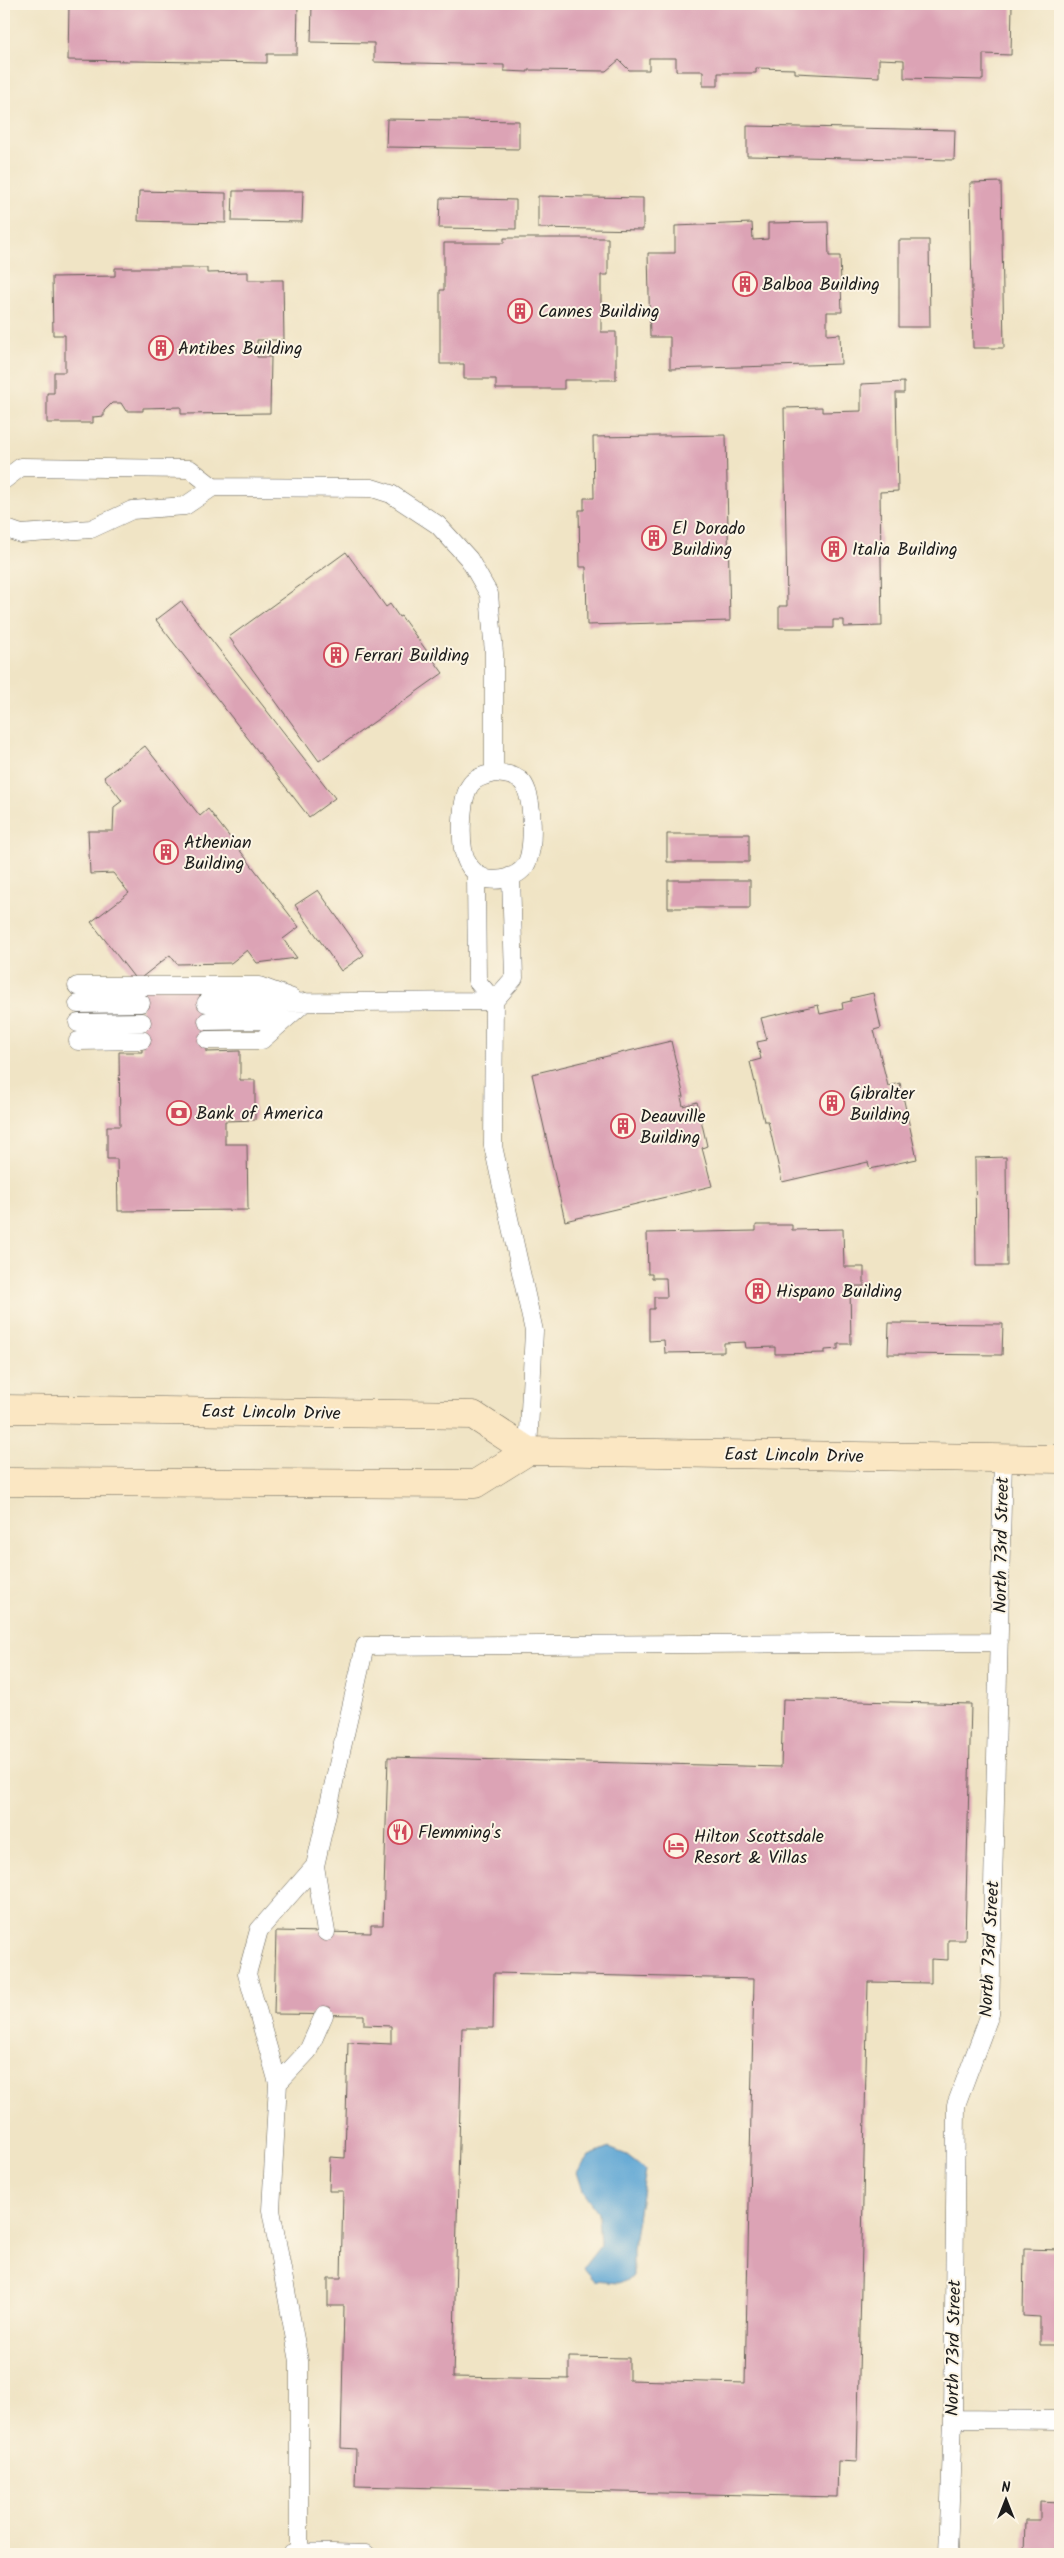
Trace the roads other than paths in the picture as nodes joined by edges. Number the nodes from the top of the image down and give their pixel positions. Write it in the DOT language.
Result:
graph roads {
  1 [pos="4,480"];
  2 [pos="213,487"];
  3 [pos="4,528"];
  4 [pos="494,773"];
  5 [pos="476,874"];
  6 [pos="512,876"];
  7 [pos="77,986"];
  8 [pos="494,1001"];
  9 [pos="305,1002"];
  10 [pos="141,1003"];
  11 [pos="206,1003"];
  12 [pos="78,1004"];
  13 [pos="142,1022"];
  14 [pos="207,1022"];
  15 [pos="78,1023"];
  16 [pos="142,1040"];
  17 [pos="207,1040"];
  18 [pos="78,1041"];
  19 [pos="4,1409"];
  20 [pos="528,1451"];
  21 [pos="1003,1459"];
  22 [pos="1060,1460"];
  23 [pos="4,1482"];
  24 [pos="999,1642"];
  25 [pos="315,1866"];
  26 [pos="326,1932"];
  27 [pos="324,2015"];
  28 [pos="278,2083"];
  29 [pos="953,2419"];
  30 [pos="1060,2420"];
  31 [pos="296,2553"];
  32 [pos="366,2554"];
  33 [pos="948,2554"];
  1 -- 2 [label="lane"];
  2 -- 3 [label="lane"];
  2 -- 4 [label="lane"];
  4 -- 5 [label="lane"];
  4 -- 6 [label="lane"];
  5 -- 6 [label="lane"];
  5 -- 8 [label="lane"];
  6 -- 8 [label="lane"];
  7 -- 9 [label="lane"];
  8 -- 9 [label="lane"];
  8 -- 20 [label="lane"];
  9 -- 11 [label="lane"];
  9 -- 14 [label="lane"];
  9 -- 17 [label="lane"];
  10 -- 12 [label="lane"];
  13 -- 15 [label="lane"];
  16 -- 18 [label="lane"];
  19 -- 20 [label="main road, East Lincoln Drive"];
  20 -- 21 [label="main road, East Lincoln Drive"];
  20 -- 23 [label="main road"];
  21 -- 22 [label="main road, East Lincoln Drive"];
  21 -- 24 [label="lane, North 73rd Street"];
  24 -- 25 [label="lane"];
  24 -- 29 [label="lane, North 73rd Street"];
  25 -- 26 [label="lane"];
  25 -- 28 [label="lane"];
  27 -- 28 [label="lane"];
  28 -- 31 [label="lane"];
  29 -- 30 [label="lane"];
  29 -- 33 [label="lane, North 73rd Street"];
  31 -- 32 [label="lane"];
}
